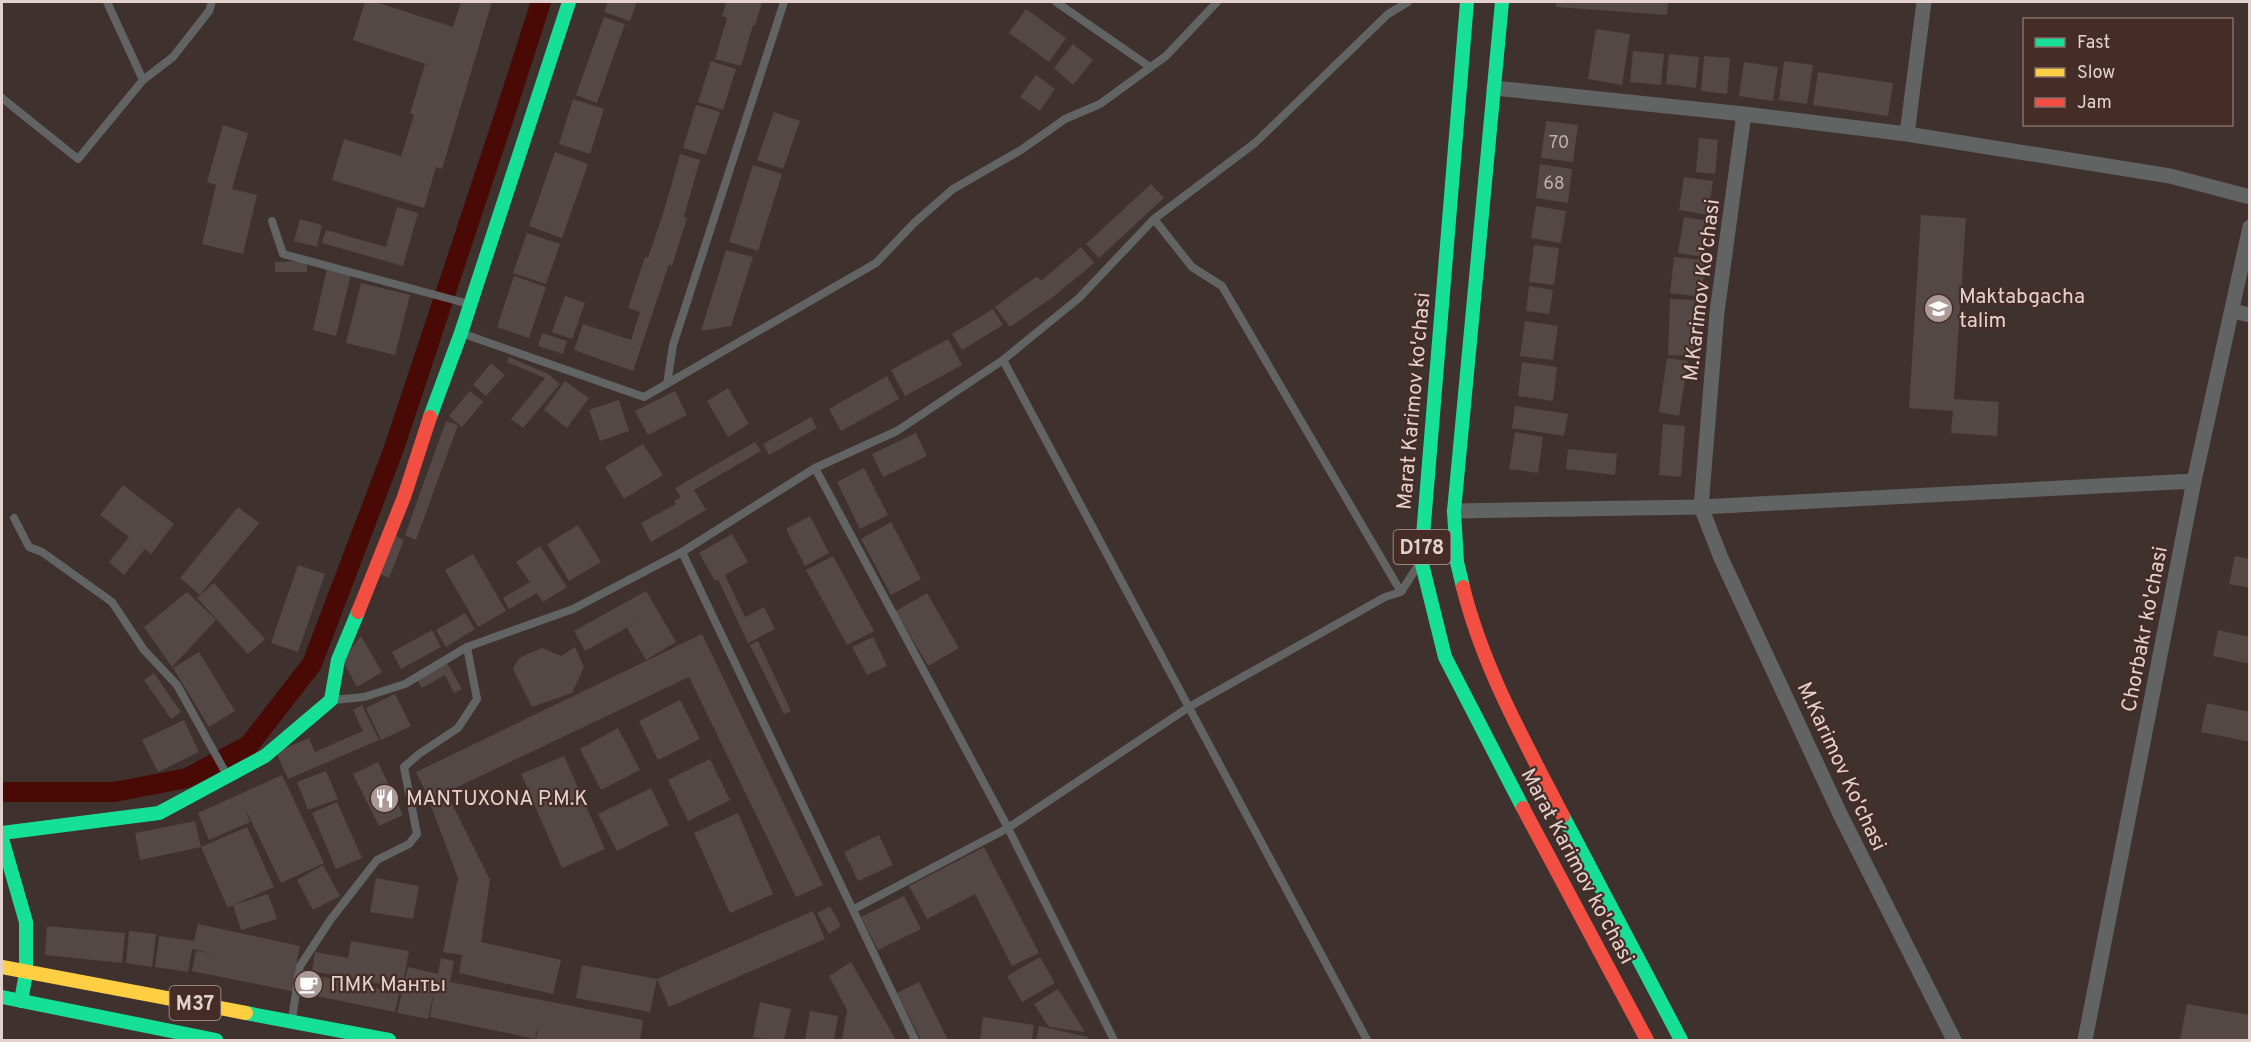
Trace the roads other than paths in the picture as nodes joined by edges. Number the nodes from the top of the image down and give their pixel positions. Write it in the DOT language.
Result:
graph roads {
  1 [pos="107,2"];
  2 [pos="212,2"];
  3 [pos="569,2"];
  4 [pos="784,2"];
  5 [pos="1056,2"];
  6 [pos="1217,2"];
  7 [pos="1408,2"];
  8 [pos="1467,2"];
  9 [pos="1502,2"];
  10 [pos="1924,2"];
  11 [pos="1150,67"];
  12 [pos="143,80"];
  13 [pos="1494,88"];
  14 [pos="2,98"];
  15 [pos="1744,114"];
  16 [pos="1907,134"];
  17 [pos="2250,197"];
  18 [pos="1154,219"];
  19 [pos="272,221"];
  20 [pos="2250,227"];
  21 [pos="470,304"];
  22 [pos="2232,311"];
  23 [pos="2250,315"];
  24 [pos="461,333"];
  25 [pos="1003,360"];
  26 [pos="667,384"];
  27 [pos="815,468"];
  28 [pos="2194,481"];
  29 [pos="1701,507"];
  30 [pos="1454,511"];
  31 [pos="14,518"];
  32 [pos="682,552"];
  33 [pos="1421,560"];
  34 [pos="1401,592"];
  35 [pos="467,647"];
  36 [pos="331,700"];
  37 [pos="1189,707"];
  38 [pos="228,776"];
  39 [pos="1008,828"];
  40 [pos="2,833"];
  41 [pos="2,839"];
  42 [pos="854,909"];
  43 [pos="2,967"];
  44 [pos="26,973"];
  45 [pos="2,997"];
  46 [pos="21,1000"];
  47 [pos="292,1021"];
  48 [pos="216,1041"];
  49 [pos="389,1041"];
  50 [pos="915,1041"];
  51 [pos="1114,1041"];
  52 [pos="1367,1041"];
  53 [pos="1647,1041"];
  54 [pos="1681,1041"];
  55 [pos="1954,1041"];
  56 [pos="2085,1041"];
  1 -- 12 [label="lane"];
  2 -- 12 [label="lane"];
  3 -- 21 [label="main road"];
  4 -- 26 [label="lane"];
  5 -- 11 [label="lane"];
  6 -- 11 [label="lane"];
  7 -- 18 [label="lane"];
  8 -- 33 [label="main road, Marat Karimov ko'chasi / D178"];
  9 -- 13 [label="main road, Marat Karimov ko'chasi / D178"];
  10 -- 16 [label="street"];
  11 -- 26 [label="lane"];
  12 -- 14 [label="lane"];
  13 -- 15 [label="street"];
  13 -- 30 [label="main road, Marat Karimov ko'chasi / D178"];
  15 -- 16 [label="street"];
  15 -- 29 [label="street, M.Karimov Ko'chasi"];
  16 -- 17 [label="street"];
  18 -- 25 [label="lane"];
  18 -- 34 [label="lane"];
  19 -- 21 [label="lane"];
  20 -- 22 [label="street, Chorbakr ko'chasi"];
  21 -- 24 [label="main road"];
  22 -- 23 [label="street"];
  22 -- 28 [label="street, Chorbakr ko'chasi"];
  24 -- 26 [label="lane"];
  24 -- 36 [label="main road"];
  25 -- 27 [label="lane"];
  25 -- 37 [label="lane"];
  27 -- 32 [label="lane"];
  27 -- 39 [label="lane"];
  28 -- 29 [label="street"];
  28 -- 56 [label="street, Chorbakr ko'chasi"];
  29 -- 30 [label="street"];
  29 -- 55 [label="street, M.Karimov Ko'chasi"];
  30 -- 54 [label="main road, Marat Karimov ko'chasi / D178"];
  31 -- 38 [label="lane"];
  32 -- 35 [label="lane"];
  32 -- 42 [label="lane"];
  33 -- 34 [label="lane"];
  33 -- 53 [label="main road, Marat Karimov ko'chasi / D178"];
  34 -- 37 [label="lane"];
  35 -- 36 [label="lane"];
  35 -- 47 [label="lane"];
  36 -- 38 [label="main road"];
  37 -- 39 [label="lane"];
  37 -- 52 [label="lane"];
  38 -- 40 [label="main road"];
  39 -- 42 [label="lane"];
  39 -- 51 [label="lane"];
  41 -- 44 [label="main road"];
  42 -- 50 [label="lane"];
  43 -- 44 [label="main road, M37"];
  44 -- 46 [label="main road"];
  44 -- 47 [label="main road, M37"];
  45 -- 46 [label="main road, M37"];
  46 -- 48 [label="main road, M37"];
  47 -- 49 [label="main road, M37"];
}
